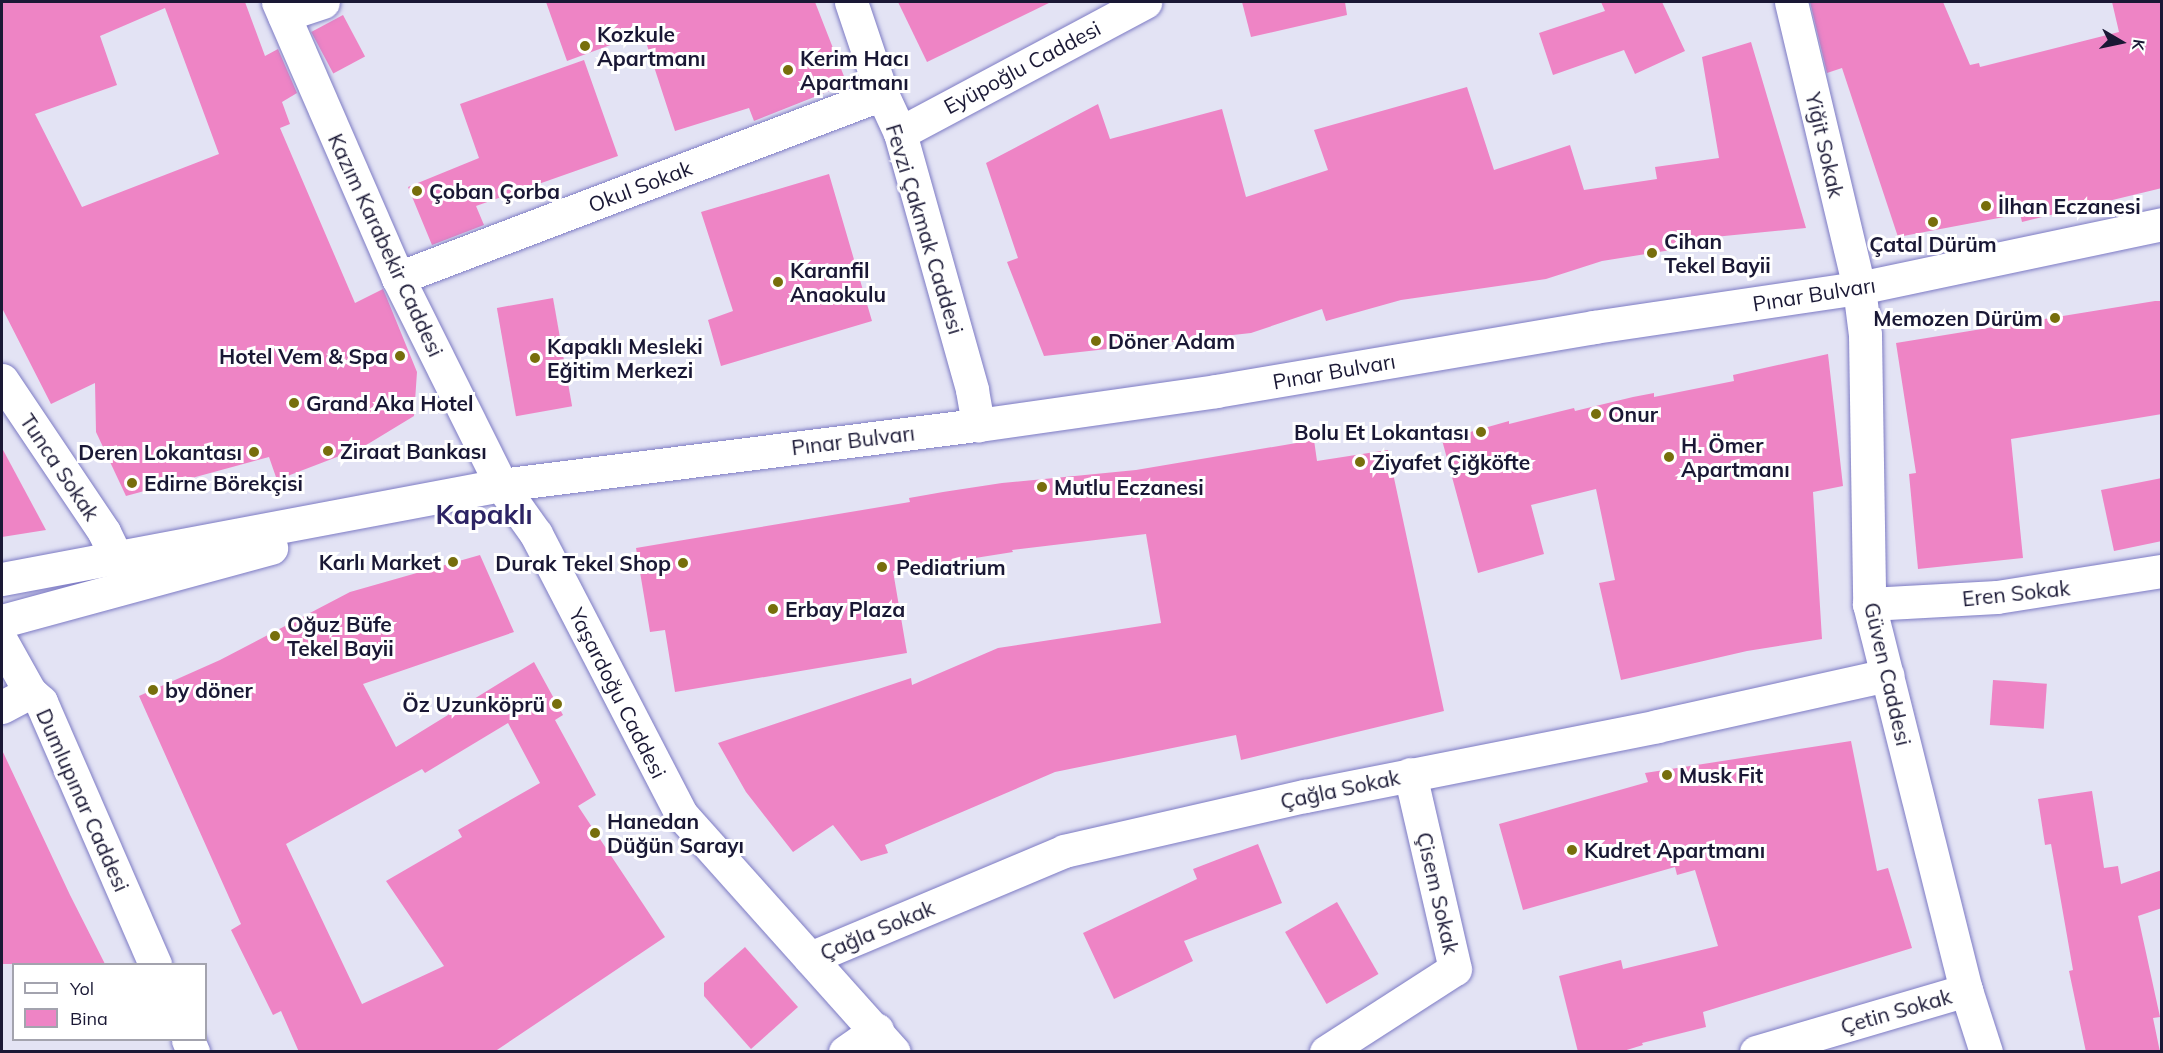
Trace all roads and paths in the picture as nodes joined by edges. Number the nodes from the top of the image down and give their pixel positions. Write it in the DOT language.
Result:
graph roads {
  1 [pos="323,2"];
  2 [pos="850,2"];
  3 [pos="1145,2"];
  4 [pos="1791,2"];
  5 [pos="281,8"];
  6 [pos="882,94"];
  7 [pos="900,133"];
  8 [pos="2162,224"];
  9 [pos="398,278"];
  10 [pos="1859,288"];
  11 [pos="2,380"];
  12 [pos="978,425"];
  13 [pos="501,485"];
  14 [pos="116,557"];
  15 [pos="2162,571"];
  16 [pos="2,579"];
  17 [pos="1869,604"];
  18 [pos="2,621"];
  19 [pos="2,642"];
  20 [pos="1887,675"];
  21 [pos="16,700"];
  22 [pos="1410,774"];
  23 [pos="810,958"];
  24 [pos="155,963"];
  25 [pos="1966,990"];
  26 [pos="886,1041"];
  27 [pos="845,1052"];
  28 [pos="1326,1052"];
  29 [pos="1756,1052"];
  30 [pos="1986,1052"];
  1 -- 5 [label="street"];
  2 -- 6 [label="street, Fevzi Çakmak Caddesi"];
  3 -- 7 [label="street, Eyüpoğlu Caddesi"];
  4 -- 10 [label="street, Yiğit Sokak"];
  5 -- 9 [label="street, Kazım Karabekir Caddesi"];
  6 -- 7 [label="street, Fevzi Çakmak Caddesi"];
  6 -- 9 [label="street, Okul Sokak"];
  7 -- 12 [label="street, Fevzi Çakmak Caddesi"];
  8 -- 10 [label="street, Pınar Bulvarı"];
  9 -- 13 [label="street, Kazım Karabekir Caddesi"];
  10 -- 12 [label="street, Pınar Bulvarı"];
  10 -- 17 [label="street, Güven Caddesi"];
  11 -- 14 [label="street, Tunca Sokak"];
  12 -- 13 [label="street, Pınar Bulvarı"];
  13 -- 14 [label="street"];
  13 -- 18 [label="street"];
  13 -- 23 [label="street, Yaşardoğu Caddesi"];
  14 -- 16 [label="street"];
  15 -- 17 [label="street, Eren Sokak"];
  17 -- 20 [label="street, Güven Caddesi"];
  19 -- 21 [label="street, Dumlupınar Caddesi"];
  20 -- 22 [label="street, Çağla Sokak"];
  20 -- 25 [label="street, Güven Caddesi"];
  21 -- 24 [label="street, Dumlupınar Caddesi"];
  22 -- 23 [label="street, Çağla Sokak"];
  22 -- 28 [label="street, Çisem Sokak"];
  23 -- 26 [label="street, Yaşardoğu Caddesi"];
  25 -- 29 [label="street, Çetin Sokak"];
  25 -- 30 [label="street, Güven Caddesi"];
  26 -- 27 [label="street"];
}
